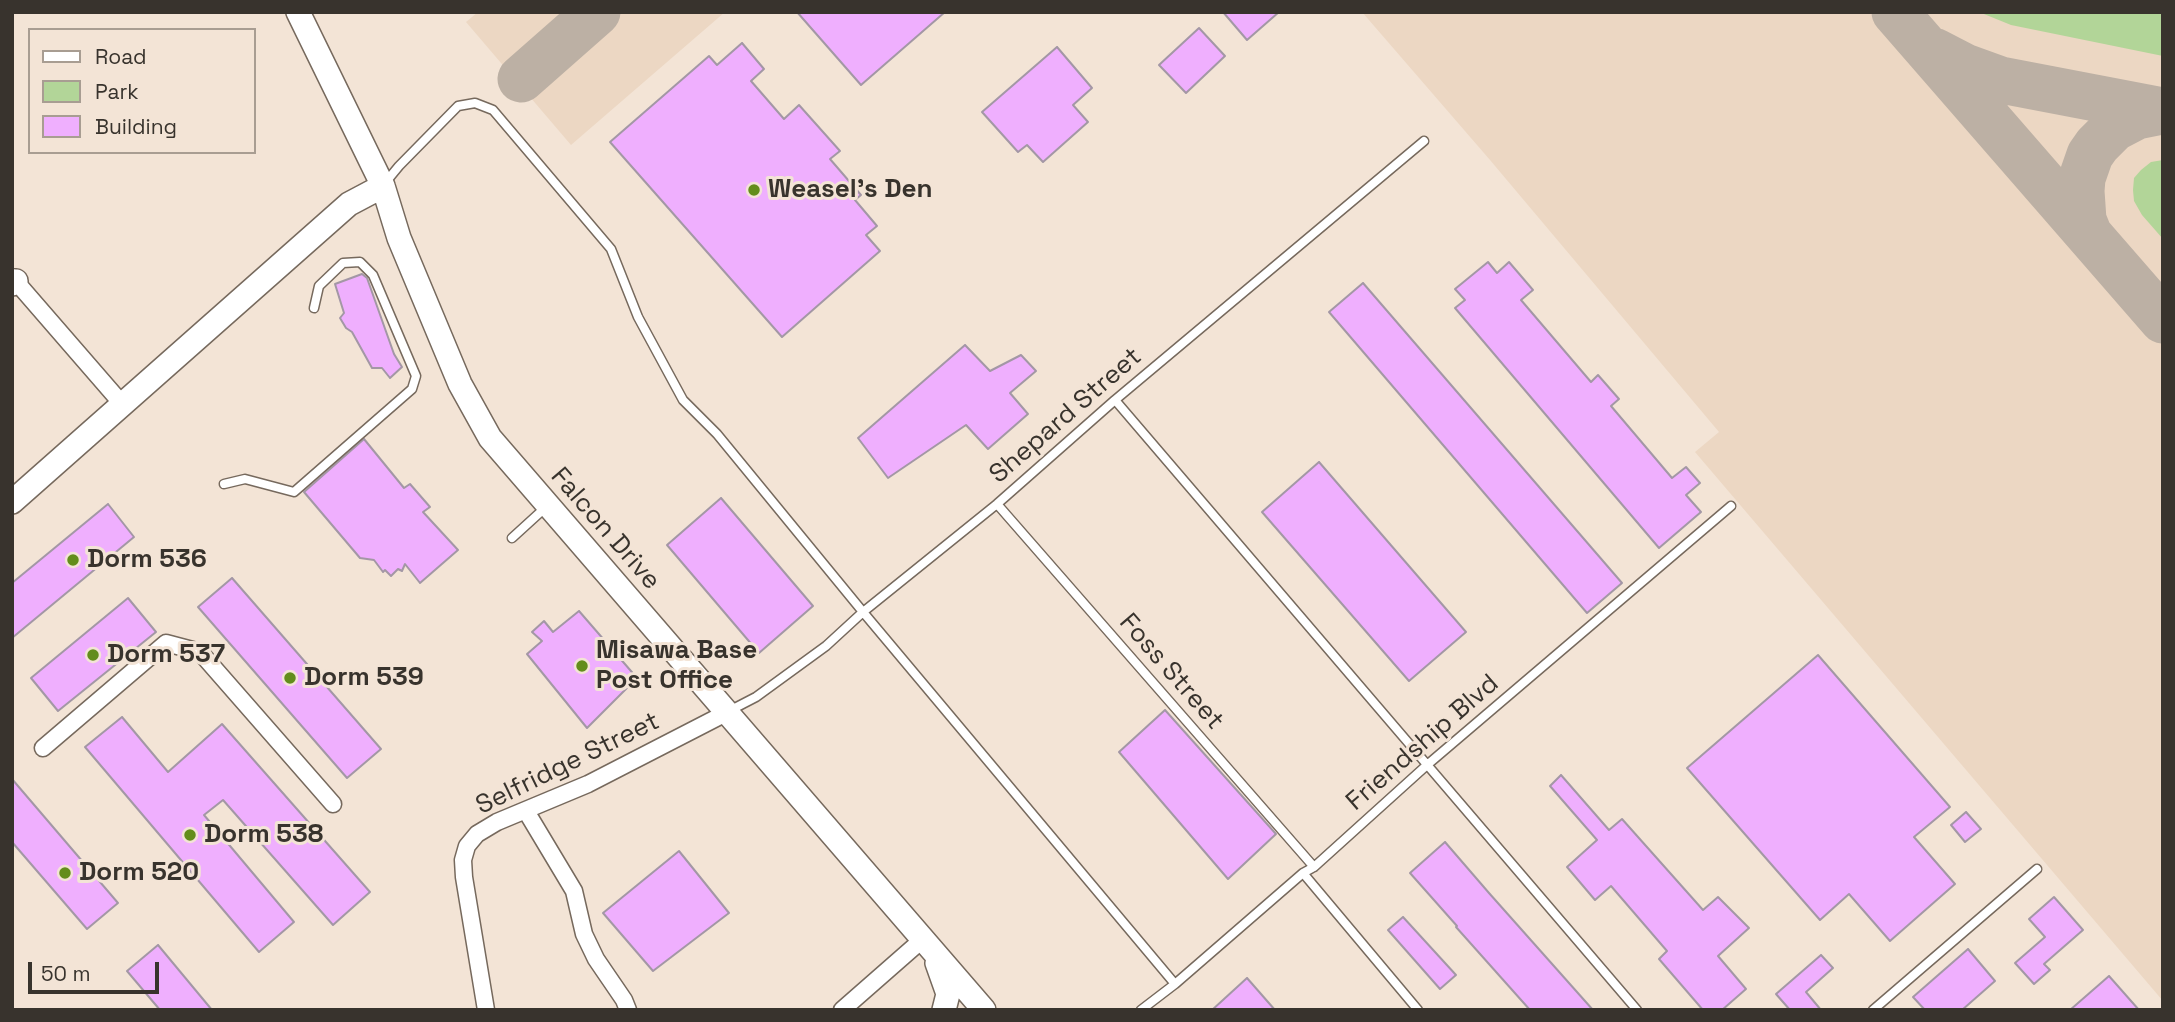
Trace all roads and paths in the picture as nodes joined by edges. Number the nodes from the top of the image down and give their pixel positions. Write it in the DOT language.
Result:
graph roads {
  1 [pos="298,12"];
  2 [pos="1424,141"];
  3 [pos="383,186"];
  4 [pos="14,281"];
  5 [pos="314,308"];
  6 [pos="1115,400"];
  7 [pos="123,405"];
  8 [pos="224,484"];
  9 [pos="12,502"];
  10 [pos="997,504"];
  11 [pos="547,506"];
  12 [pos="1731,506"];
  13 [pos="512,538"];
  14 [pos="863,612"];
  15 [pos="728,712"];
  16 [pos="43,748"];
  17 [pos="1427,765"];
  18 [pos="333,804"];
  19 [pos="526,811"];
  20 [pos="1314,867"];
  21 [pos="2037,869"];
  22 [pos="1303,873"];
  23 [pos="928,945"];
  24 [pos="1175,984"];
  25 [pos="486,1010"];
  26 [pos="628,1010"];
  27 [pos="842,1010"];
  28 [pos="944,1010"];
  29 [pos="984,1010"];
  30 [pos="1140,1010"];
  31 [pos="1418,1010"];
  32 [pos="1637,1010"];
  33 [pos="1872,1010"];
  1 -- 3 [label="street, Falcon Drive"];
  2 -- 6 [label="lane, Shepard Street"];
  3 -- 7 [label="street"];
  3 -- 11 [label="street, Falcon Drive"];
  3 -- 14 [label="lane"];
  4 -- 7 [label="street"];
  5 -- 8 [label="lane"];
  6 -- 10 [label="lane, Shepard Street"];
  6 -- 17 [label="lane"];
  7 -- 9 [label="street"];
  10 -- 14 [label="lane, Shepard Street"];
  10 -- 20 [label="lane, Foss Street"];
  11 -- 13 [label="lane"];
  11 -- 15 [label="street, Falcon Drive"];
  12 -- 17 [label="lane, Friendship Blvd"];
  14 -- 15 [label="lane, Shepard Street"];
  14 -- 24 [label="lane"];
  15 -- 19 [label="street, Selfridge Street"];
  15 -- 23 [label="street, Falcon Drive"];
  16 -- 18 [label="street"];
  17 -- 20 [label="lane, Friendship Blvd"];
  17 -- 32 [label="lane"];
  19 -- 25 [label="street, Selfridge Street"];
  19 -- 26 [label="street"];
  20 -- 22 [label="lane, Friendship Blvd"];
  21 -- 33 [label="lane"];
  22 -- 24 [label="lane, Friendship Blvd"];
  22 -- 31 [label="lane"];
  23 -- 27 [label="street"];
  23 -- 28 [label="street"];
  23 -- 29 [label="street, Falcon Drive"];
  24 -- 30 [label="lane, Friendship Blvd"];
}
